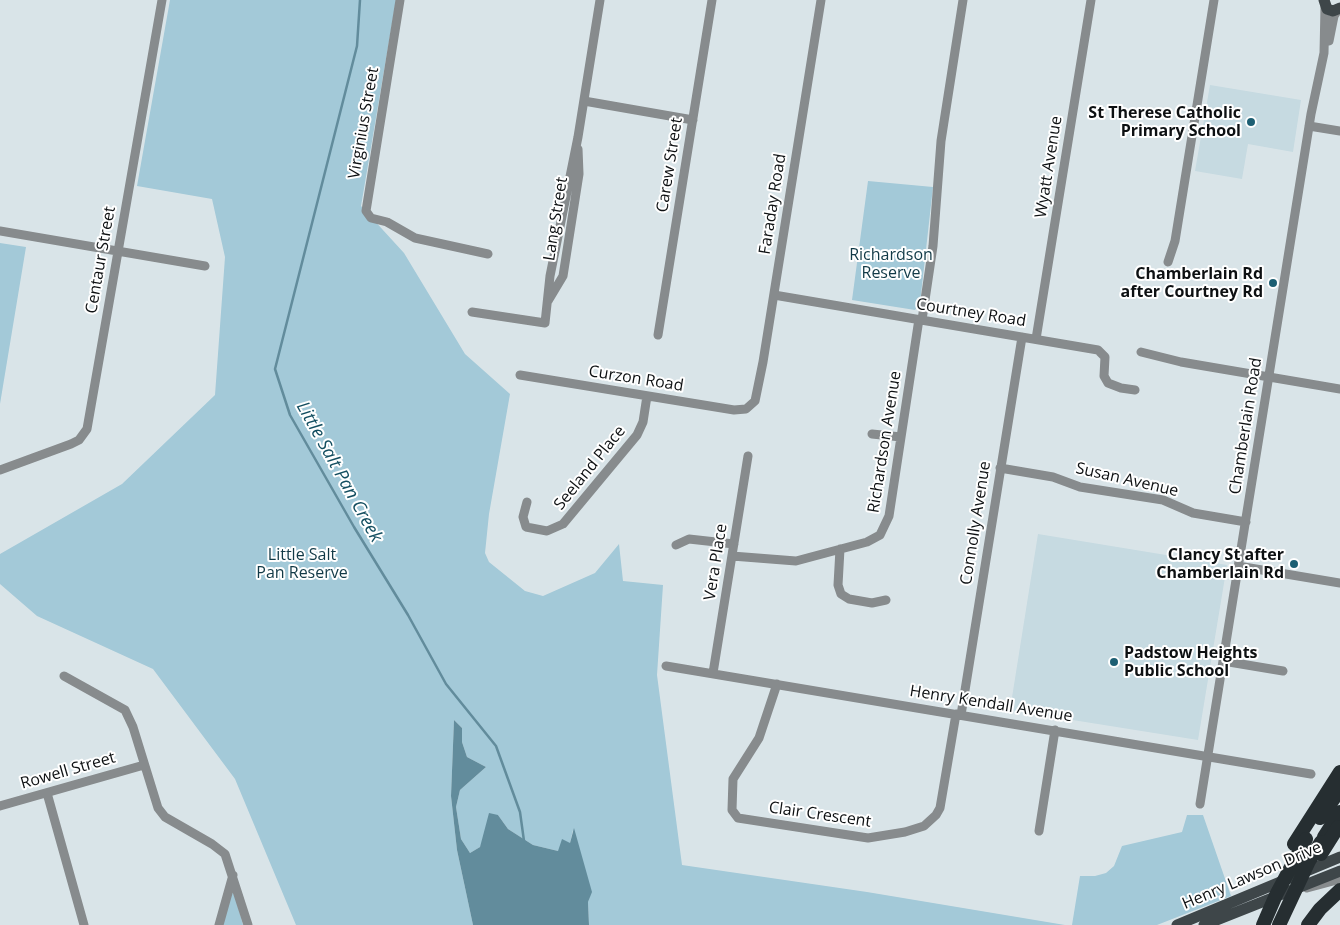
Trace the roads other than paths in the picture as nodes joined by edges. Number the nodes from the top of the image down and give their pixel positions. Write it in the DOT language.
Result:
graph roads {
  1 [pos="162,0"];
  2 [pos="400,0"];
  3 [pos="600,0"];
  4 [pos="712,0"];
  5 [pos="821,0"];
  6 [pos="963,0"];
  7 [pos="1091,0"];
  8 [pos="1214,0"];
  9 [pos="1322,2"];
  10 [pos="1339,9"];
  11 [pos="1324,53"];
  12 [pos="584,101"];
  13 [pos="692,120"];
  14 [pos="1309,126"];
  15 [pos="1340,131"];
  16 [pos="0,231"];
  17 [pos="118,252"];
  18 [pos="488,254"];
  19 [pos="1168,262"];
  20 [pos="205,266"];
  21 [pos="774,295"];
  22 [pos="472,312"];
  23 [pos="921,320"];
  24 [pos="658,334"];
  25 [pos="1022,337"];
  26 [pos="1036,339"];
  27 [pos="1140,352"];
  28 [pos="520,375"];
  29 [pos="1269,377"];
  30 [pos="1340,389"];
  31 [pos="1135,390"];
  32 [pos="647,396"];
  33 [pos="746,409"];
  34 [pos="872,434"];
  35 [pos="901,437"];
  36 [pos="748,456"];
  37 [pos="1000,468"];
  38 [pos="0,470"];
  39 [pos="527,502"];
  40 [pos="1246,522"];
  41 [pos="734,544"];
  42 [pos="676,545"];
  43 [pos="840,549"];
  44 [pos="732,556"];
  45 [pos="1238,566"];
  46 [pos="1340,583"];
  47 [pos="886,600"];
  48 [pos="1223,661"];
  49 [pos="666,666"];
  50 [pos="1283,670"];
  51 [pos="713,673"];
  52 [pos="64,676"];
  53 [pos="777,684"];
  54 [pos="958,714"];
  55 [pos="1055,730"];
  56 [pos="1208,755"];
  57 [pos="144,765"];
  58 [pos="1340,772"];
  59 [pos="1311,774"];
  60 [pos="1340,790"];
  61 [pos="47,793"];
  62 [pos="1200,804"];
  63 [pos="0,806"];
  64 [pos="1338,822"];
  65 [pos="1038,831"];
  66 [pos="1300,842"];
  67 [pos="1340,857"];
  68 [pos="1340,871"];
  69 [pos="234,875"];
  70 [pos="1340,879"];
  71 [pos="1340,890"];
  72 [pos="1286,893"];
  73 [pos="84,925"];
  74 [pos="219,925"];
  75 [pos="248,925"];
  76 [pos="1177,925"];
  77 [pos="1204,925"];
  78 [pos="1255,925"];
  79 [pos="1263,925"];
  80 [pos="1279,925"];
  81 [pos="1308,925"];
  1 -- 17 [label="street, Centaur Street"];
  2 -- 18 [label="street, Virginius Street"];
  3 -- 12 [label="street, Lang Street"];
  4 -- 13 [label="street, Carew Street"];
  5 -- 21 [label="street, Faraday Road"];
  6 -- 23 [label="street, Richardson Avenue"];
  7 -- 26 [label="street, Wyatt Avenue"];
  8 -- 19 [label="street"];
  9 -- 10 [label="main road"];
  9 -- 11 [label="street, Chamberlain Road"];
  10 -- 11 [label="street, Chamberlain Road"];
  11 -- 14 [label="street, Chamberlain Road"];
  12 -- 13 [label="street"];
  12 -- 22 [label="street, Lang Street"];
  13 -- 24 [label="street, Carew Street"];
  14 -- 15 [label="street"];
  14 -- 29 [label="street, Chamberlain Road"];
  16 -- 17 [label="street"];
  17 -- 20 [label="street"];
  17 -- 38 [label="street, Centaur Street"];
  21 -- 23 [label="street, Courtney Road"];
  21 -- 33 [label="street, Faraday Road"];
  23 -- 25 [label="street, Courtney Road"];
  23 -- 35 [label="street, Richardson Avenue"];
  25 -- 26 [label="street, Courtney Road"];
  25 -- 37 [label="street, Connolly Avenue"];
  26 -- 31 [label="street, Courtney Road"];
  27 -- 29 [label="street"];
  28 -- 32 [label="street, Curzon Road"];
  29 -- 30 [label="street"];
  29 -- 40 [label="street, Chamberlain Road"];
  32 -- 33 [label="street, Curzon Road"];
  32 -- 39 [label="street, Seeland Place"];
  34 -- 35 [label="street"];
  35 -- 43 [label="street, Richardson Avenue"];
  36 -- 41 [label="street, Vera Place"];
  37 -- 40 [label="street, Susan Avenue"];
  37 -- 54 [label="street, Connolly Avenue"];
  40 -- 45 [label="street, Chamberlain Road"];
  41 -- 42 [label="street"];
  41 -- 44 [label="street, Vera Place"];
  43 -- 44 [label="street, Richardson Avenue"];
  43 -- 47 [label="street"];
  44 -- 51 [label="street, Vera Place"];
  45 -- 46 [label="street"];
  45 -- 48 [label="street, Chamberlain Road"];
  48 -- 50 [label="street"];
  48 -- 56 [label="street, Chamberlain Road"];
  49 -- 51 [label="street, Henry Kendall Avenue"];
  51 -- 53 [label="street, Henry Kendall Avenue"];
  52 -- 57 [label="street"];
  53 -- 54 [label="street, Henry Kendall Avenue"];
  53 -- 54 [label="street, Clair Crescent"];
  54 -- 55 [label="street, Henry Kendall Avenue"];
  55 -- 56 [label="street, Henry Kendall Avenue"];
  55 -- 65 [label="street"];
  56 -- 59 [label="street, Henry Kendall Avenue"];
  56 -- 62 [label="street, Chamberlain Road"];
  57 -- 61 [label="street, Rowell Street"];
  57 -- 69 [label="street"];
  58 -- 66 [label="highway"];
  60 -- 66 [label="highway"];
  61 -- 63 [label="street, Rowell Street"];
  61 -- 73 [label="street"];
  64 -- 80 [label="highway, bridge"];
  66 -- 78 [label="highway"];
  66 -- 79 [label="highway, bridge"];
  67 -- 76 [label="main road, Henry Lawson Drive"];
  68 -- 72 [label="main road, Henry Lawson Drive"];
  69 -- 74 [label="street"];
  69 -- 75 [label="street"];
  70 -- 72 [label="street"];
  71 -- 81 [label="highway"];
  72 -- 77 [label="main road, Henry Lawson Drive"];
}
